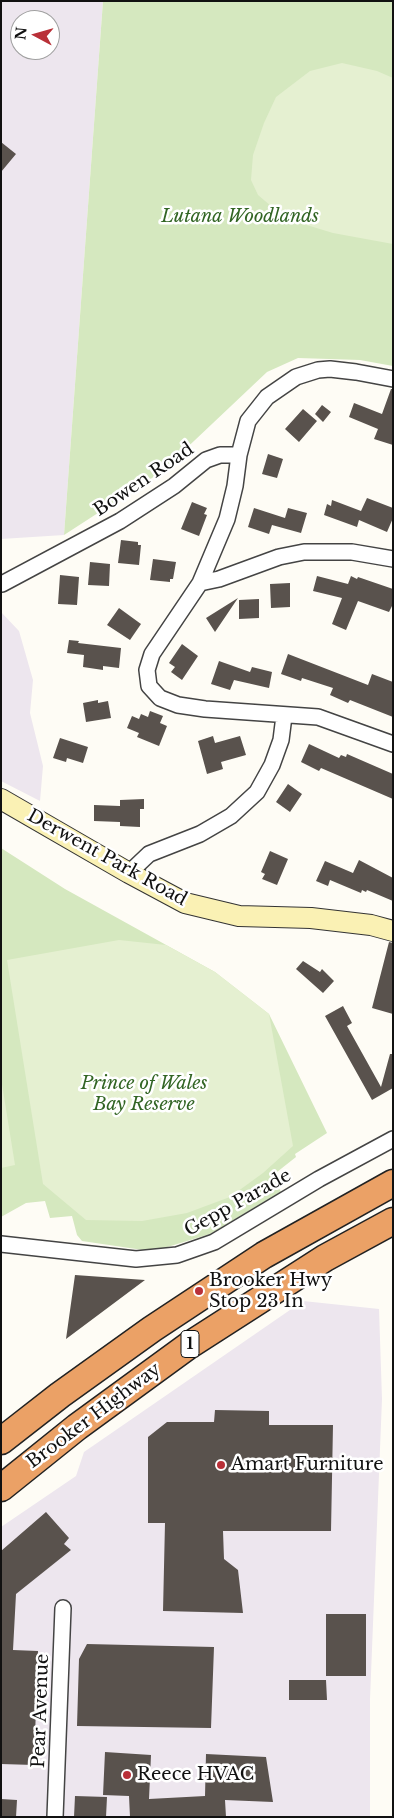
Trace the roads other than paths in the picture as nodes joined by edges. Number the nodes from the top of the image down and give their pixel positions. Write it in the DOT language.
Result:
graph roads {
  1 [pos="393,379"];
  2 [pos="238,455"];
  3 [pos="393,559"];
  4 [pos="200,583"];
  5 [pos="2,584"];
  6 [pos="284,716"];
  7 [pos="393,744"];
  8 [pos="1,800"];
  9 [pos="129,873"];
  10 [pos="393,931"];
  11 [pos="393,1139"];
  12 [pos="393,1183"];
  13 [pos="393,1221"];
  14 [pos="1,1244"];
  15 [pos="1,1441"];
  16 [pos="1,1488"];
  17 [pos="63,1608"];
  18 [pos="55,1817"];
  1 -- 2 [label="street"];
  2 -- 4 [label="street"];
  2 -- 5 [label="street, Bowen Road"];
  3 -- 4 [label="street"];
  4 -- 6 [label="street"];
  6 -- 7 [label="street"];
  6 -- 9 [label="street"];
  8 -- 9 [label="street, Derwent Park Road"];
  9 -- 10 [label="street, Derwent Park Road"];
  11 -- 14 [label="street, Gepp Parade"];
  12 -- 15 [label="highway, Brooker Highway / 1"];
  13 -- 16 [label="highway, Brooker Highway / 1"];
  17 -- 18 [label="street, Pear Avenue"];
}
